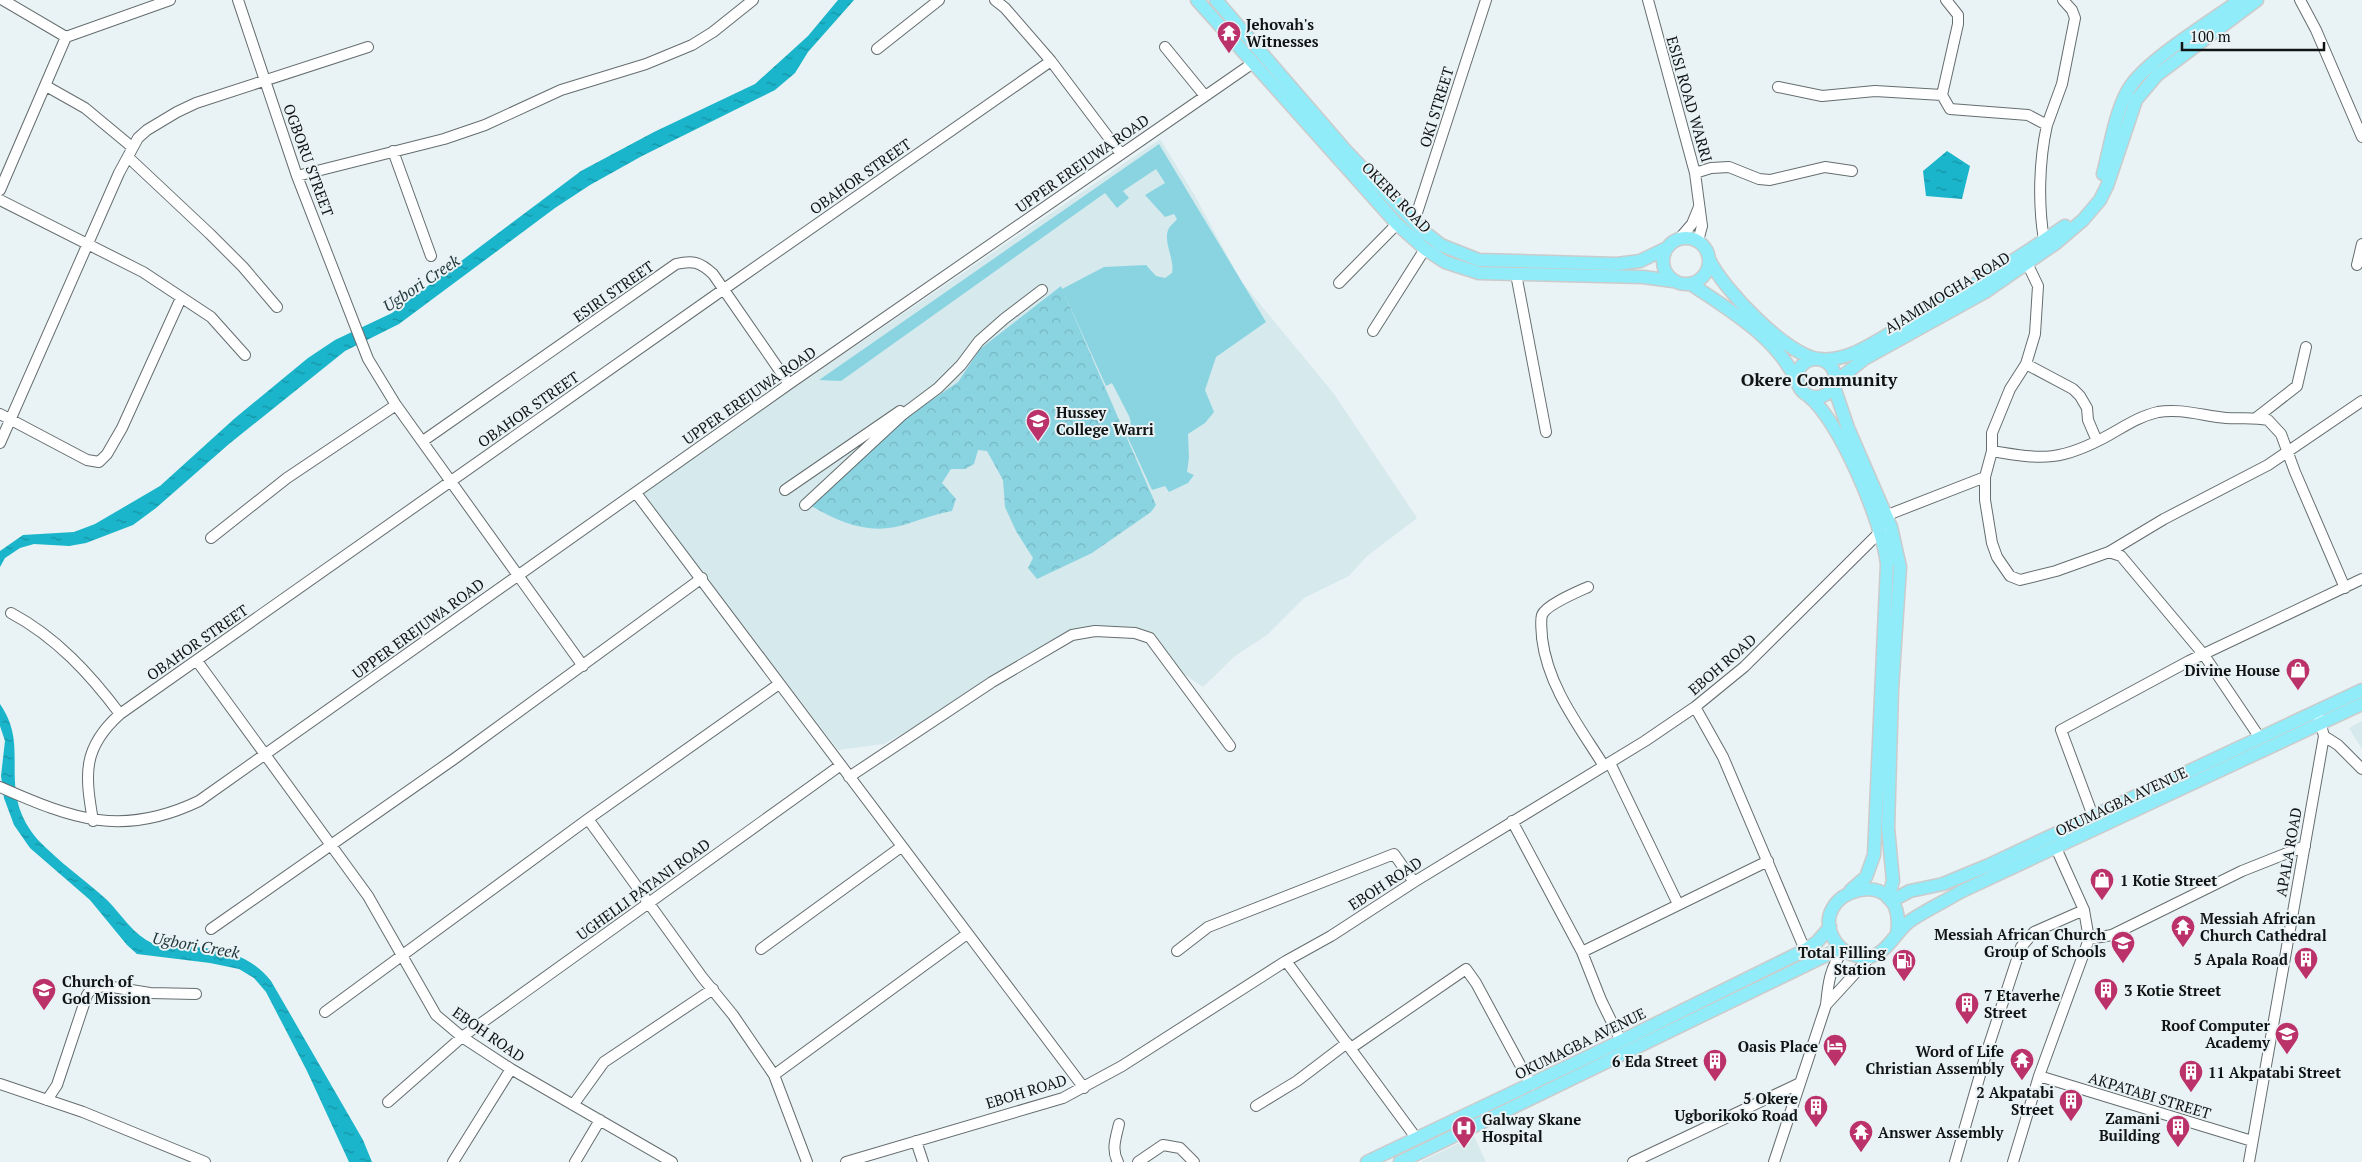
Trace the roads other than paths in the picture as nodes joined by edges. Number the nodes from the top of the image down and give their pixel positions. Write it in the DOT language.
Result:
graph roads {
  1 [pos="3,0"];
  2 [pos="170,0"];
  3 [pos="238,0"];
  4 [pos="753,0"];
  5 [pos="939,0"];
  6 [pos="995,0"];
  7 [pos="1197,0"];
  8 [pos="1216,0"];
  9 [pos="1486,0"];
  10 [pos="1648,0"];
  11 [pos="1946,0"];
  12 [pos="2064,0"];
  13 [pos="2240,0"];
  14 [pos="2257,0"];
  15 [pos="2300,0"];
  16 [pos="66,37"];
  17 [pos="368,47"];
  18 [pos="1165,47"];
  19 [pos="877,48"];
  20 [pos="1051,61"];
  21 [pos="1253,63"];
  22 [pos="265,82"];
  23 [pos="46,86"];
  24 [pos="1778,87"];
  25 [pos="1942,94"];
  26 [pos="1205,96"];
  27 [pos="2047,124"];
  28 [pos="2362,137"];
  29 [pos="393,151"];
  30 [pos="130,152"];
  31 [pos="1121,154"];
  32 [pos="1852,171"];
  33 [pos="1695,173"];
  34 [pos="297,176"];
  35 [pos="0,190"];
  36 [pos="0,200"];
  37 [pos="1700,206"];
  38 [pos="1414,222"];
  39 [pos="1397,224"];
  40 [pos="1679,239"];
  41 [pos="2044,240"];
  42 [pos="1698,241"];
  43 [pos="90,244"];
  44 [pos="2362,244"];
  45 [pos="1667,248"];
  46 [pos="1425,249"];
  47 [pos="431,256"];
  48 [pos="1709,259"];
  49 [pos="2027,263"];
  50 [pos="2357,265"];
  51 [pos="1516,274"];
  52 [pos="1673,281"];
  53 [pos="1339,283"];
  54 [pos="1692,284"];
  55 [pos="724,289"];
  56 [pos="1042,290"];
  57 [pos="181,298"];
  58 [pos="277,308"];
  59 [pos="1374,331"];
  60 [pos="2306,347"];
  61 [pos="245,355"];
  62 [pos="1818,359"];
  63 [pos="2026,364"];
  64 [pos="950,376"];
  65 [pos="1797,382"];
  66 [pos="789,384"];
  67 [pos="1833,384"];
  68 [pos="1807,395"];
  69 [pos="2362,401"];
  70 [pos="396,405"];
  71 [pos="0,414"];
  72 [pos="2256,418"];
  73 [pos="10,419"];
  74 [pos="1546,432"];
  75 [pos="423,441"];
  76 [pos="2097,442"];
  77 [pos="0,444"];
  78 [pos="1992,451"];
  79 [pos="2286,451"];
  80 [pos="1985,477"];
  81 [pos="452,482"];
  82 [pos="785,490"];
  83 [pos="636,493"];
  84 [pos="805,505"];
  85 [pos="1885,516"];
  86 [pos="1881,532"];
  87 [pos="211,538"];
  88 [pos="2110,552"];
  89 [pos="518,575"];
  90 [pos="702,578"];
  91 [pos="2362,579"];
  92 [pos="1588,587"];
  93 [pos="2345,588"];
  94 [pos="11,613"];
  95 [pos="2204,654"];
  96 [pos="197,661"];
  97 [pos="583,666"];
  98 [pos="779,684"];
  99 [pos="2362,690"];
  100 [pos="2362,704"];
  101 [pos="1695,707"];
  102 [pos="2318,712"];
  103 [pos="120,714"];
  104 [pos="2322,731"];
  105 [pos="2260,738"];
  106 [pos="1230,746"];
  107 [pos="266,756"];
  108 [pos="1607,764"];
  109 [pos="841,766"];
  110 [pos="2362,769"];
  111 [pos="850,777"];
  112 [pos="0,787"];
  113 [pos="2093,816"];
  114 [pos="588,819"];
  115 [pos="92,821"];
  116 [pos="1512,822"];
  117 [pos="331,845"];
  118 [pos="2305,846"];
  119 [pos="901,847"];
  120 [pos="2056,848"];
  121 [pos="1768,861"];
  122 [pos="1414,882"];
  123 [pos="1849,892"];
  124 [pos="1890,899"];
  125 [pos="648,903"];
  126 [pos="1678,904"];
  127 [pos="2084,910"];
  128 [pos="1830,927"];
  129 [pos="211,929"];
  130 [pos="1897,933"];
  131 [pos="967,934"];
  132 [pos="2089,938"];
  133 [pos="761,949"];
  134 [pos="1842,949"];
  135 [pos="1805,950"];
  136 [pos="1177,951"];
  137 [pos="1582,952"];
  138 [pos="402,954"];
  139 [pos="1870,956"];
  140 [pos="1286,961"];
  141 [pos="713,989"];
  142 [pos="196,994"];
  143 [pos="1826,1005"];
  144 [pos="326,1012"];
  145 [pos="462,1037"];
  146 [pos="1621,1041"];
  147 [pos="1349,1046"];
  148 [pos="511,1069"];
  149 [pos="774,1075"];
  150 [pos="2039,1076"];
  151 [pos="1800,1083"];
  152 [pos="0,1084"];
  153 [pos="1531,1085"];
  154 [pos="1084,1088"];
  155 [pos="47,1100"];
  156 [pos="388,1102"];
  157 [pos="573,1105"];
  158 [pos="1256,1106"];
  159 [pos="600,1120"];
  160 [pos="1120,1124"];
  161 [pos="1417,1139"];
  162 [pos="916,1141"];
  163 [pos="2252,1142"];
  164 [pos="205,1162"];
  165 [pos="453,1162"];
  166 [pos="576,1162"];
  167 [pos="672,1162"];
  168 [pos="807,1162"];
  169 [pos="846,1162"];
  170 [pos="923,1162"];
  171 [pos="1118,1162"];
  172 [pos="1138,1162"];
  173 [pos="1194,1162"];
  174 [pos="1366,1162"];
  175 [pos="1400,1162"];
  176 [pos="1633,1162"];
  177 [pos="1774,1162"];
  178 [pos="1955,1162"];
  179 [pos="2013,1162"];
  180 [pos="2249,1162"];
  1 -- 16 [label="street"];
  2 -- 16 [label="street"];
  3 -- 22 [label="street, OGBORU STREET"];
  4 -- 29 [label="street"];
  5 -- 19 [label="street"];
  6 -- 20 [label="street"];
  7 -- 21 [label="main road, OKERE ROAD"];
  8 -- 38 [label="main road, OKERE ROAD"];
  9 -- 38 [label="street, OKI STREET"];
  10 -- 33 [label="street, ESISI ROAD WARRI"];
  11 -- 25 [label="street"];
  12 -- 27 [label="street"];
  13 -- 41 [label="main road, AJAMIMOGHA ROAD"];
  14 -- 49 [label="main road, AJAMIMOGHA ROAD"];
  15 -- 28 [label="street"];
  16 -- 23 [label="street"];
  17 -- 22 [label="street"];
  18 -- 26 [label="street"];
  20 -- 31 [label="street"];
  20 -- 55 [label="street, OBAHOR STREET"];
  21 -- 26 [label="street, UPPER EREJUWA ROAD"];
  21 -- 39 [label="main road, OKERE ROAD"];
  22 -- 30 [label="street"];
  22 -- 34 [label="street, OGBORU STREET"];
  23 -- 30 [label="street"];
  23 -- 35 [label="street"];
  24 -- 25 [label="street"];
  25 -- 27 [label="street"];
  26 -- 31 [label="street, UPPER EREJUWA ROAD"];
  27 -- 41 [label="street"];
  29 -- 34 [label="street"];
  29 -- 47 [label="street"];
  30 -- 43 [label="street"];
  30 -- 58 [label="street"];
  31 -- 66 [label="street, UPPER EREJUWA ROAD"];
  32 -- 33 [label="street"];
  33 -- 37 [label="street, ESISI ROAD WARRI"];
  34 -- 70 [label="street, OGBORU STREET"];
  36 -- 43 [label="street"];
  37 -- 40 [label="street"];
  37 -- 42 [label="street, ESISI ROAD WARRI"];
  38 -- 45 [label="main road, OKERE ROAD"];
  39 -- 46 [label="main road, OKERE ROAD"];
  39 -- 53 [label="street"];
  40 -- 42 [label="main road"];
  40 -- 45 [label="main road"];
  41 -- 62 [label="main road, AJAMIMOGHA ROAD"];
  42 -- 48 [label="main road"];
  43 -- 57 [label="street"];
  43 -- 73 [label="street"];
  44 -- 50 [label="street"];
  45 -- 52 [label="main road"];
  46 -- 51 [label="main road, OKERE ROAD"];
  46 -- 59 [label="street"];
  48 -- 54 [label="main road"];
  48 -- 62 [label="main road"];
  49 -- 63 [label="street"];
  49 -- 67 [label="main road, AJAMIMOGHA ROAD"];
  51 -- 52 [label="main road, OKERE ROAD"];
  51 -- 74 [label="street"];
  52 -- 54 [label="main road"];
  54 -- 65 [label="main road"];
  55 -- 66 [label="street, ESIRI STREET"];
  55 -- 75 [label="street, ESIRI STREET"];
  55 -- 81 [label="street, OBAHOR STREET"];
  56 -- 64 [label="street"];
  57 -- 61 [label="street"];
  57 -- 73 [label="street"];
  60 -- 72 [label="street"];
  62 -- 65 [label="main road"];
  62 -- 67 [label="main road"];
  63 -- 76 [label="street"];
  63 -- 78 [label="street"];
  64 -- 82 [label="street"];
  64 -- 84 [label="street"];
  65 -- 68 [label="main road"];
  66 -- 83 [label="street, UPPER EREJUWA ROAD"];
  67 -- 68 [label="main road"];
  67 -- 85 [label="main road"];
  68 -- 86 [label="main road"];
  69 -- 79 [label="street"];
  70 -- 75 [label="street, OGBORU STREET"];
  70 -- 87 [label="street"];
  71 -- 73 [label="street"];
  72 -- 76 [label="street"];
  72 -- 79 [label="street"];
  73 -- 77 [label="street"];
  75 -- 81 [label="street, OGBORU STREET"];
  76 -- 78 [label="street"];
  78 -- 80 [label="street"];
  79 -- 88 [label="street"];
  79 -- 93 [label="street"];
  80 -- 85 [label="street"];
  80 -- 88 [label="street"];
  81 -- 89 [label="street, OGBORU STREET"];
  81 -- 96 [label="street, OBAHOR STREET"];
  83 -- 89 [label="street, UPPER EREJUWA ROAD"];
  83 -- 90 [label="street"];
  85 -- 124 [label="main road"];
  86 -- 101 [label="street, EBOH ROAD"];
  86 -- 123 [label="main road"];
  88 -- 95 [label="street"];
  89 -- 97 [label="street, OGBORU STREET"];
  89 -- 107 [label="street, UPPER EREJUWA ROAD"];
  90 -- 97 [label="street"];
  90 -- 98 [label="street"];
  91 -- 93 [label="street"];
  92 -- 108 [label="street"];
  93 -- 95 [label="street"];
  94 -- 103 [label="street"];
  95 -- 105 [label="street"];
  95 -- 113 [label="street"];
  96 -- 103 [label="street, OBAHOR STREET"];
  96 -- 107 [label="street, EBOH ROAD"];
  97 -- 117 [label="street"];
  98 -- 109 [label="street"];
  98 -- 114 [label="street"];
  99 -- 102 [label="main road, OKUMAGBA AVENUE"];
  100 -- 104 [label="main road, OKUMAGBA AVENUE"];
  101 -- 108 [label="street, EBOH ROAD"];
  101 -- 121 [label="street"];
  102 -- 104 [label="street, APALA ROAD"];
  102 -- 105 [label="main road, OKUMAGBA AVENUE"];
  103 -- 115 [label="street, OBAHOR STREET"];
  104 -- 110 [label="street"];
  104 -- 118 [label="street, APALA ROAD"];
  104 -- 120 [label="main road, OKUMAGBA AVENUE"];
  105 -- 113 [label="main road, OKUMAGBA AVENUE"];
  106 -- 111 [label="street"];
  107 -- 115 [label="street, UPPER EREJUWA ROAD"];
  107 -- 117 [label="street, EBOH ROAD"];
  108 -- 116 [label="street, EBOH ROAD"];
  108 -- 126 [label="street"];
  109 -- 111 [label="street"];
  109 -- 125 [label="street, UGHELLI PATANI ROAD"];
  111 -- 119 [label="street"];
  112 -- 115 [label="street, UPPER EREJUWA ROAD"];
  113 -- 124 [label="main road, OKUMAGBA AVENUE"];
  114 -- 125 [label="street"];
  114 -- 138 [label="street"];
  116 -- 122 [label="street, EBOH ROAD"];
  116 -- 137 [label="street"];
  117 -- 129 [label="street"];
  117 -- 138 [label="street, EBOH ROAD"];
  118 -- 132 [label="street"];
  118 -- 163 [label="street, APALA ROAD"];
  119 -- 131 [label="street"];
  119 -- 133 [label="street"];
  120 -- 127 [label="street"];
  120 -- 130 [label="main road, OKUMAGBA AVENUE"];
  121 -- 126 [label="street"];
  121 -- 135 [label="street"];
  122 -- 136 [label="street"];
  122 -- 140 [label="street, EBOH ROAD"];
  123 -- 124 [label="main road"];
  123 -- 128 [label="main road"];
  124 -- 130 [label="main road"];
  125 -- 141 [label="street"];
  125 -- 145 [label="street, UGHELLI PATANI ROAD"];
  126 -- 137 [label="street"];
  127 -- 132 [label="street"];
  127 -- 178 [label="street"];
  128 -- 134 [label="main road"];
  128 -- 135 [label="main road, OKUMAGBA AVENUE"];
  130 -- 139 [label="main road"];
  131 -- 149 [label="street"];
  131 -- 154 [label="street"];
  132 -- 150 [label="street"];
  134 -- 139 [label="main road"];
  134 -- 143 [label="street"];
  134 -- 175 [label="main road, OKUMAGBA AVENUE"];
  135 -- 146 [label="main road, OKUMAGBA AVENUE"];
  137 -- 146 [label="street"];
  138 -- 144 [label="street"];
  138 -- 145 [label="street, EBOH ROAD"];
  139 -- 143 [label="street"];
  140 -- 147 [label="street"];
  140 -- 154 [label="street, EBOH ROAD"];
  141 -- 149 [label="street"];
  141 -- 157 [label="street"];
  142 -- 155 [label="street"];
  143 -- 151 [label="street"];
  145 -- 148 [label="street, EBOH ROAD"];
  145 -- 156 [label="street, UGHELLI PATANI ROAD"];
  146 -- 153 [label="main road, OKUMAGBA AVENUE"];
  147 -- 153 [label="street"];
  147 -- 158 [label="street"];
  147 -- 161 [label="street"];
  148 -- 157 [label="street, EBOH ROAD"];
  148 -- 165 [label="street"];
  149 -- 168 [label="street"];
  150 -- 163 [label="street, AKPATABI STREET"];
  150 -- 179 [label="street"];
  151 -- 176 [label="street"];
  151 -- 177 [label="street"];
  152 -- 155 [label="street"];
  153 -- 161 [label="main road, OKUMAGBA AVENUE"];
  154 -- 162 [label="street, EBOH ROAD"];
  155 -- 164 [label="street"];
  157 -- 159 [label="street, EBOH ROAD"];
  159 -- 166 [label="street"];
  159 -- 167 [label="street, EBOH ROAD"];
  160 -- 171 [label="street"];
  161 -- 174 [label="main road, OKUMAGBA AVENUE"];
  162 -- 169 [label="street, EBOH ROAD"];
  162 -- 170 [label="street"];
  163 -- 180 [label="street, APALA ROAD"];
  172 -- 173 [label="street"];
}
